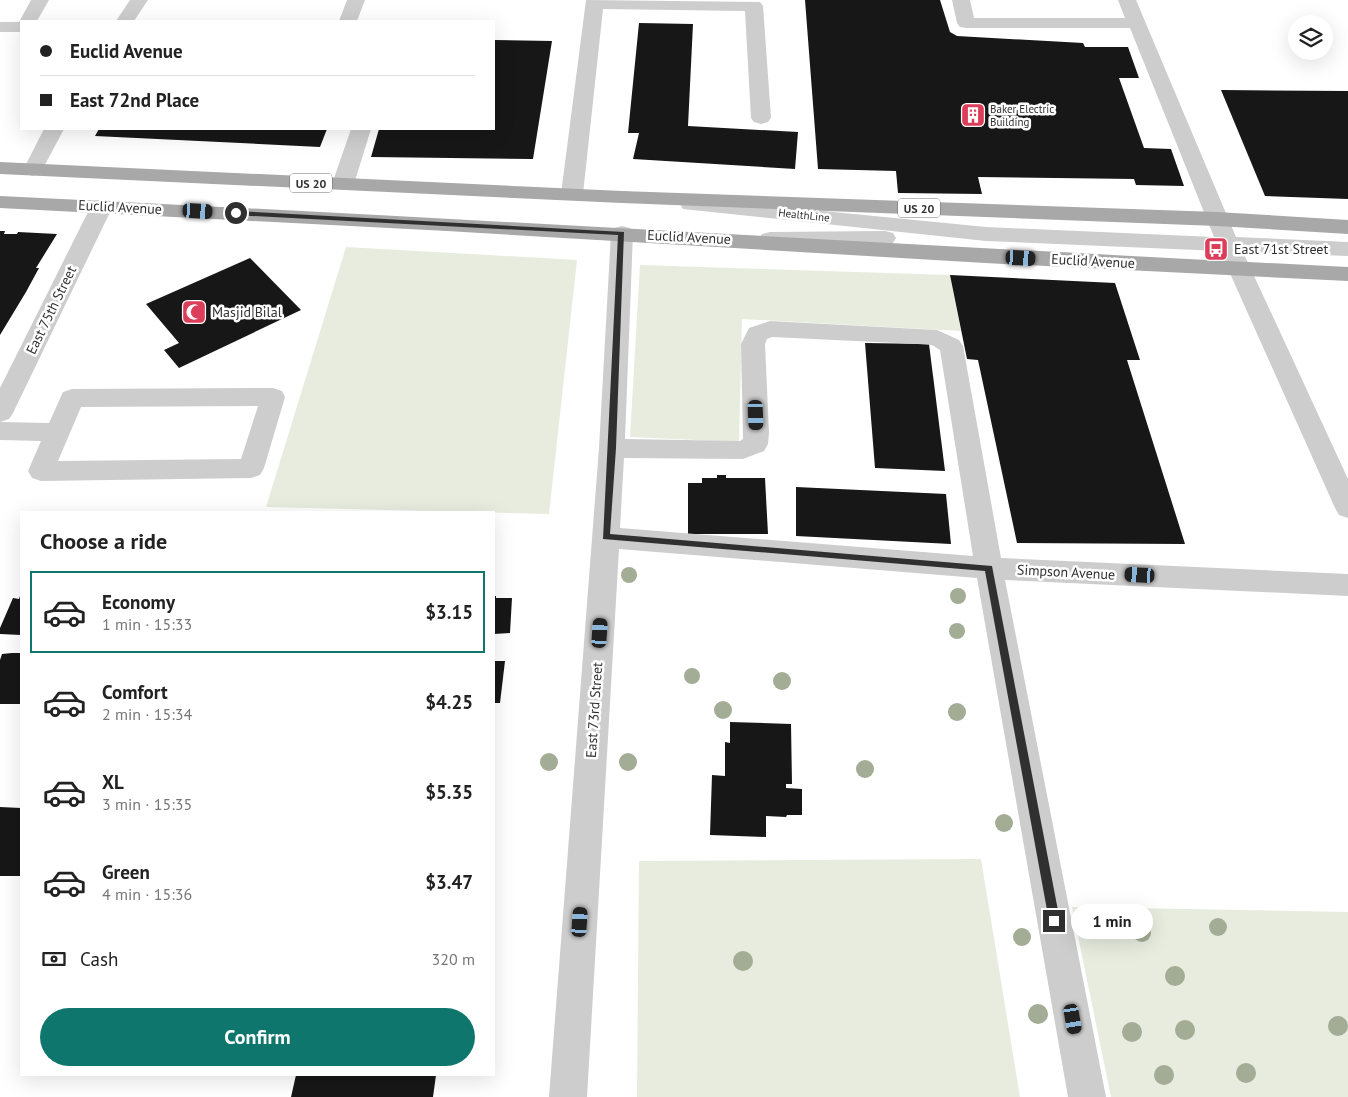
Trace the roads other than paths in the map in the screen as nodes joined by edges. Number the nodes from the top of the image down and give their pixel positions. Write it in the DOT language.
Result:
graph roads {
  1 [pos="40,0"];
  2 [pos="139,0"];
  3 [pos="356,0"];
  4 [pos="961,0"];
  5 [pos="1127,0"];
  6 [pos="595,2"];
  7 [pos="754,3"];
  8 [pos="1059,3"];
  9 [pos="29,20"];
  10 [pos="126,20"];
  11 [pos="348,20"];
  12 [pos="1137,23"];
  13 [pos="1065,24"];
  14 [pos="0,27"];
  15 [pos="20,27"];
  16 [pos="761,118"];
  17 [pos="53,130"];
  18 [pos="361,130"];
  19 [pos="0,168"];
  20 [pos="33,170"];
  21 [pos="343,184"];
  22 [pos="572,194"];
  23 [pos="622,197"];
  24 [pos="0,202"];
  25 [pos="102,206"];
  26 [pos="1217,219"];
  27 [pos="1348,228"];
  28 [pos="622,233"];
  29 [pos="986,234"];
  30 [pos="720,239"];
  31 [pos="1228,244"];
  32 [pos="1348,249"];
  33 [pos="1240,269"];
  34 [pos="1348,274"];
  35 [pos="0,413"];
  36 [pos="0,431"];
  37 [pos="57,432"];
  38 [pos="612,448"];
  39 [pos="1348,508"];
  40 [pos="606,536"];
  41 [pos="989,568"];
  42 [pos="1348,585"];
  43 [pos="568,1097"];
  44 [pos="1087,1097"];
  1 -- 9 [label="street"];
  2 -- 10 [label="street"];
  3 -- 11 [label="street"];
  4 -- 13 [label="street"];
  5 -- 12 [label="street"];
  6 -- 7 [label="street"];
  6 -- 22 [label="street"];
  7 -- 16 [label="street"];
  8 -- 13 [label="street"];
  12 -- 13 [label="street"];
  12 -- 26 [label="street"];
  14 -- 15 [label="street"];
  17 -- 20 [label="street"];
  18 -- 21 [label="street"];
  19 -- 20 [label="main road, US 20"];
  20 -- 21 [label="main road, US 20"];
  21 -- 22 [label="main road, US 20"];
  22 -- 23 [label="main road, US 20"];
  23 -- 26 [label="main road, US 20"];
  23 -- 29 [label="street, HealthLine"];
  24 -- 25 [label="main road, Euclid Avenue"];
  25 -- 28 [label="main road, Euclid Avenue"];
  25 -- 35 [label="street, East 75th Street"];
  26 -- 27 [label="main road, US 20"];
  26 -- 31 [label="street"];
  28 -- 30 [label="main road, Euclid Avenue"];
  28 -- 38 [label="street, East 73rd Street"];
  29 -- 30 [label="street, HealthLine"];
  29 -- 31 [label="street, HealthLine"];
  30 -- 33 [label="main road, Euclid Avenue"];
  31 -- 32 [label="street, HealthLine"];
  31 -- 33 [label="street"];
  33 -- 34 [label="main road, Euclid Avenue"];
  33 -- 39 [label="street"];
  36 -- 37 [label="street"];
  37 -- 37 [label="street"];
  38 -- 40 [label="street, East 73rd Street"];
  38 -- 41 [label="street"];
  40 -- 41 [label="street, Simpson Avenue"];
  40 -- 43 [label="street, East 73rd Street"];
  41 -- 42 [label="street, Simpson Avenue"];
  41 -- 44 [label="street"];
}
